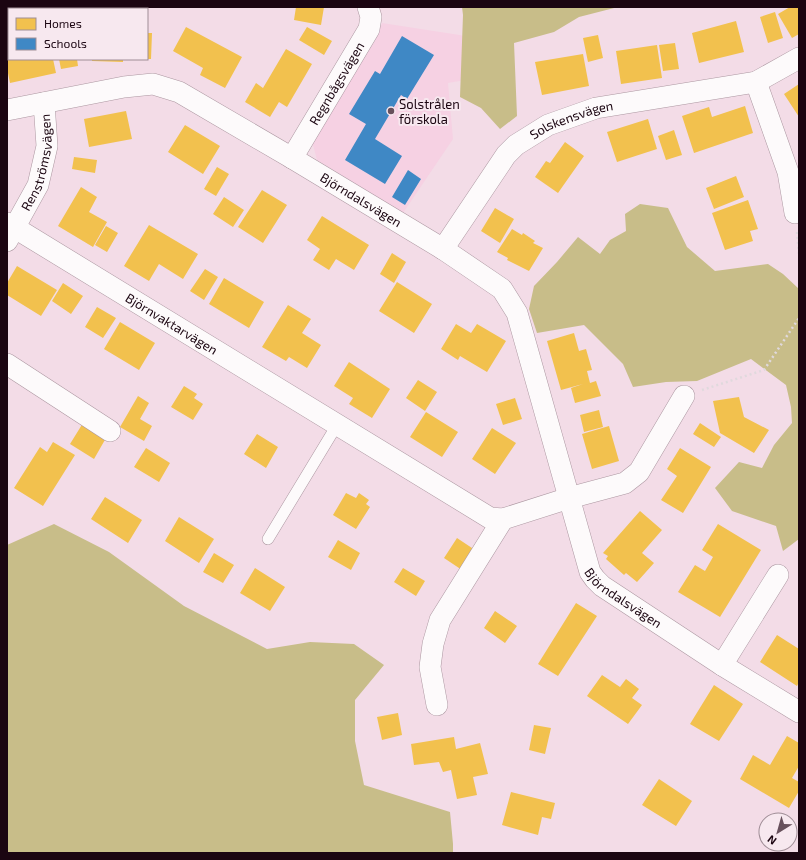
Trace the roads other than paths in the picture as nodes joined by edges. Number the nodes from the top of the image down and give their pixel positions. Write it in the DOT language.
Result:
graph roads {
  1 [pos="368,7"];
  2 [pos="799,58"];
  3 [pos="756,82"];
  4 [pos="44,103"];
  5 [pos="7,110"];
  6 [pos="292,158"];
  7 [pos="795,213"];
  8 [pos="10,230"];
  9 [pos="443,249"];
  10 [pos="7,364"];
  11 [pos="684,396"];
  12 [pos="337,425"];
  13 [pos="110,430"];
  14 [pos="568,498"];
  15 [pos="503,519"];
  16 [pos="268,539"];
  17 [pos="778,575"];
  18 [pos="722,665"];
  19 [pos="437,705"];
  20 [pos="799,712"];
  1 -- 6 [label="street, Regnbågsvägen"];
  2 -- 3 [label="street, Solskensvägen"];
  3 -- 7 [label="street"];
  3 -- 9 [label="street, Solskensvägen"];
  4 -- 5 [label="street, Björndalsvägen"];
  4 -- 6 [label="street, Björndalsvägen"];
  4 -- 8 [label="street, Renströmsvägen"];
  6 -- 9 [label="street, Björndalsvägen"];
  8 -- 12 [label="street, Björnvaktarvägen"];
  9 -- 14 [label="street, Björndalsvägen"];
  10 -- 13 [label="street"];
  11 -- 14 [label="street"];
  12 -- 15 [label="street, Björnvaktarvägen"];
  12 -- 16 [label="lane"];
  14 -- 15 [label="street"];
  14 -- 18 [label="street, Björndalsvägen"];
  15 -- 19 [label="street"];
  17 -- 18 [label="street"];
  18 -- 20 [label="street, Björndalsvägen"];
}
